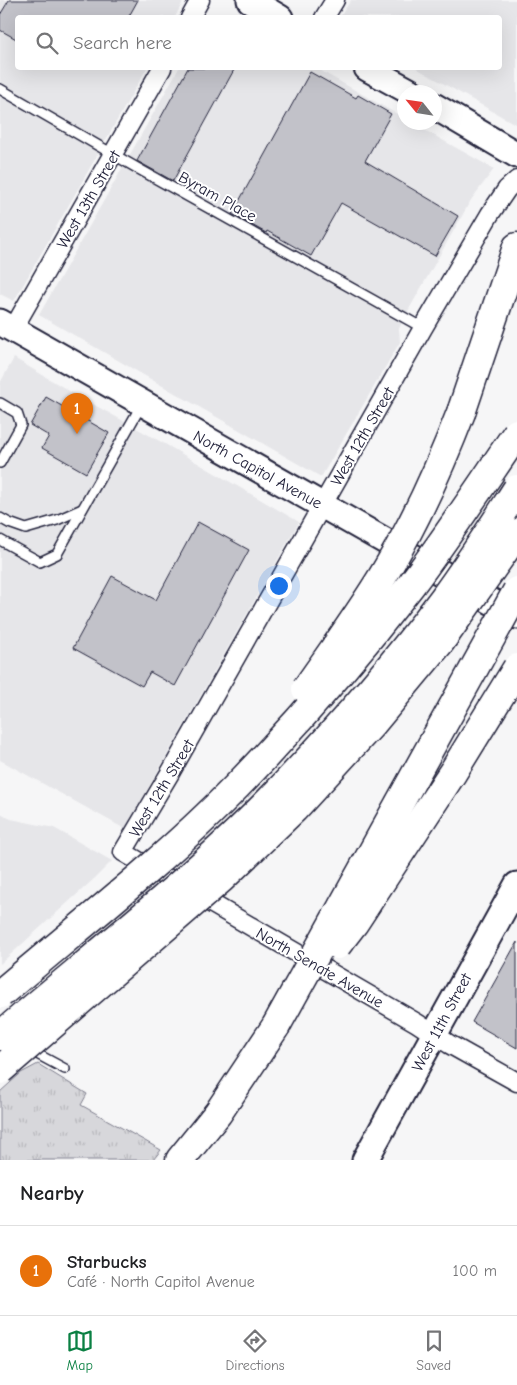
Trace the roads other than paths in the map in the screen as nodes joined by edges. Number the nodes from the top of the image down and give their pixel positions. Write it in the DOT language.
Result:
graph roads {
  1 [pos="200,0"];
  2 [pos="250,0"];
  3 [pos="335,0"];
  4 [pos="192,15"];
  5 [pos="275,15"];
  6 [pos="326,15"];
  7 [pos="161,70"];
  8 [pos="371,70"];
  9 [pos="398,85"];
  10 [pos="0,89"];
  11 [pos="442,111"];
  12 [pos="113,154"];
  13 [pos="517,155"];
  14 [pos="517,180"];
  15 [pos="517,247"];
  16 [pos="6,326"];
  17 [pos="423,328"];
  18 [pos="0,403"];
  19 [pos="142,403"];
  20 [pos="517,433"];
  21 [pos="0,463"];
  22 [pos="517,489"];
  23 [pos="322,505"];
  24 [pos="82,510"];
  25 [pos="0,518"];
  26 [pos="517,533"];
  27 [pos="0,540"];
  28 [pos="517,591"];
  29 [pos="517,616"];
  30 [pos="517,668"];
  31 [pos="237,786"];
  32 [pos="123,852"];
  33 [pos="517,885"];
  34 [pos="0,994"];
  35 [pos="276,1026"];
  36 [pos="434,1034"];
  37 [pos="6,1037"];
  38 [pos="65,1069"];
  39 [pos="0,1070"];
  40 [pos="517,1082"];
  41 [pos="180,1160"];
  42 [pos="365,1160"];
  1 -- 4 [label="street"];
  2 -- 5 [label="main road"];
  3 -- 6 [label="street"];
  7 -- 12 [label="street, West 13th Street"];
  8 -- 9 [label="main road"];
  10 -- 12 [label="lane, Byram Place"];
  11 -- 13 [label="main road"];
  12 -- 16 [label="street, West 13th Street"];
  12 -- 17 [label="lane, Byram Place"];
  14 -- 17 [label="street, West 12th Street"];
  15 -- 31 [label="highway, bridge"];
  16 -- 19 [label="main road, North Capitol Avenue"];
  17 -- 23 [label="street, West 12th Street"];
  18 -- 21 [label="lane"];
  19 -- 23 [label="main road, North Capitol Avenue"];
  19 -- 24 [label="lane"];
  20 -- 31 [label="highway, bridge"];
  22 -- 37 [label="highway, bridge"];
  23 -- 29 [label="main road, North Capitol Avenue"];
  23 -- 32 [label="street, West 12th Street"];
  24 -- 25 [label="lane"];
  24 -- 27 [label="lane"];
  26 -- 39 [label="highway, bridge"];
  28 -- 35 [label="highway, bridge"];
  30 -- 35 [label="highway, bridge"];
  31 -- 34 [label="highway, bridge"];
  32 -- 36 [label="street, North Senate Avenue"];
  33 -- 36 [label="main road, West 11th Street"];
  35 -- 41 [label="highway"];
  36 -- 40 [label="street, North Senate Avenue"];
  36 -- 42 [label="main road, West 11th Street"];
  37 -- 38 [label="lane"];
}
